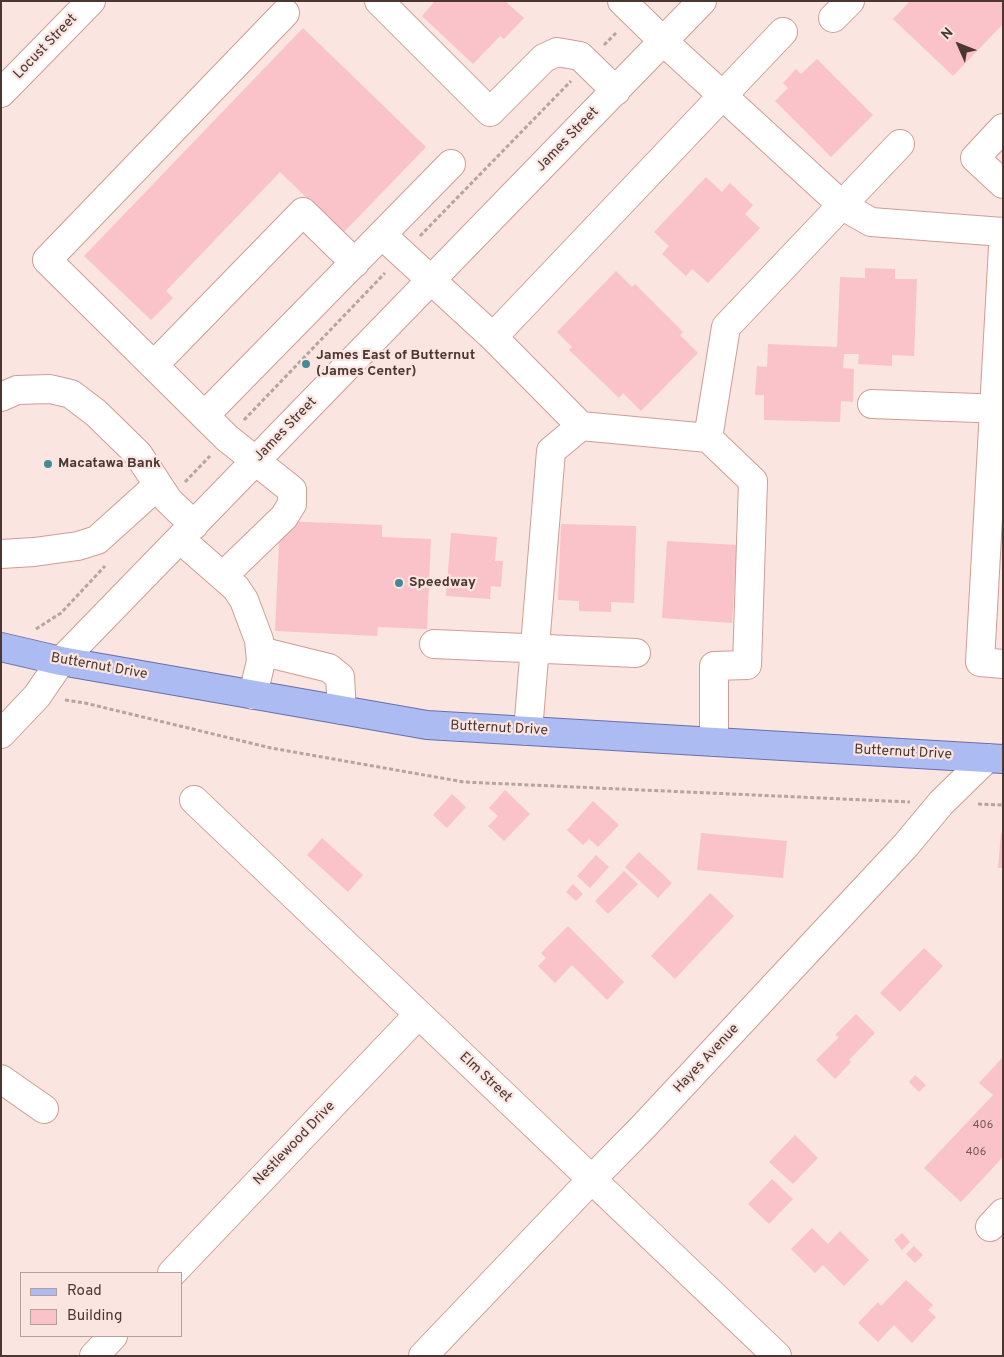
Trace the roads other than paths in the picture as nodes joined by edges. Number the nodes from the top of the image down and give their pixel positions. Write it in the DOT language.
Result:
graph roads {
  1 [pos="91,1"];
  2 [pos="379,1"];
  3 [pos="702,1"];
  4 [pos="628,7"];
  5 [pos="285,14"];
  6 [pos="782,32"];
  7 [pos="663,41"];
  8 [pos="616,90"];
  9 [pos="1,93"];
  10 [pos="722,95"];
  11 [pos="1003,128"];
  12 [pos="900,144"];
  13 [pos="451,164"];
  14 [pos="1003,184"];
  15 [pos="843,206"];
  16 [pos="1003,232"];
  17 [pos="382,235"];
  18 [pos="1003,247"];
  19 [pos="355,263"];
  20 [pos="431,281"];
  21 [pos="493,337"];
  22 [pos="154,365"];
  23 [pos="1,397"];
  24 [pos="872,404"];
  25 [pos="999,409"];
  26 [pos="204,415"];
  27 [pos="581,426"];
  28 [pos="708,438"];
  29 [pos="256,461"];
  30 [pos="163,492"];
  31 [pos="187,532"];
  32 [pos="1,554"];
  33 [pos="223,576"];
  34 [pos="434,644"];
  35 [pos="5,648"];
  36 [pos="534,649"];
  37 [pos="260,651"];
  38 [pos="636,654"];
  39 [pos="61,661"];
  40 [pos="1003,664"];
  41 [pos="254,695"];
  42 [pos="342,710"];
  43 [pos="528,731"];
  44 [pos="1,734"];
  45 [pos="714,742"];
  46 [pos="995,759"];
  47 [pos="194,800"];
  48 [pos="418,1015"];
  49 [pos="1,1079"];
  50 [pos="44,1109"];
  51 [pos="592,1179"];
  52 [pos="173,1272"];
  53 [pos="112,1337"];
  54 [pos="94,1356"];
  55 [pos="423,1356"];
  56 [pos="778,1356"];
  1 -- 9 [label="street, Locust Street"];
  2 -- 8 [label="street"];
  3 -- 7 [label="street, James Street"];
  4 -- 7 [label="street"];
  5 -- 22 [label="street"];
  6 -- 10 [label="street"];
  7 -- 8 [label="street, James Street"];
  7 -- 10 [label="street"];
  8 -- 20 [label="street, James Street"];
  10 -- 15 [label="street"];
  10 -- 21 [label="street"];
  11 -- 14 [label="street"];
  12 -- 15 [label="street"];
  13 -- 17 [label="street"];
  15 -- 16 [label="street"];
  15 -- 28 [label="street"];
  17 -- 19 [label="street"];
  17 -- 20 [label="street"];
  18 -- 25 [label="street"];
  19 -- 22 [label="street"];
  19 -- 26 [label="street"];
  20 -- 21 [label="street"];
  20 -- 29 [label="street, James Street"];
  21 -- 27 [label="street"];
  22 -- 26 [label="street"];
  23 -- 30 [label="street"];
  24 -- 25 [label="street"];
  25 -- 40 [label="street"];
  26 -- 29 [label="street"];
  27 -- 28 [label="street"];
  27 -- 36 [label="street"];
  28 -- 45 [label="street"];
  29 -- 31 [label="street, James Street"];
  29 -- 33 [label="street"];
  30 -- 31 [label="street"];
  30 -- 32 [label="street"];
  31 -- 33 [label="street"];
  31 -- 39 [label="street, James Street"];
  33 -- 37 [label="street"];
  34 -- 36 [label="street"];
  35 -- 39 [label="main road, Butternut Drive"];
  36 -- 38 [label="street"];
  36 -- 43 [label="street"];
  37 -- 41 [label="street"];
  37 -- 42 [label="street"];
  39 -- 41 [label="main road, Butternut Drive"];
  39 -- 44 [label="street, James Street"];
  41 -- 42 [label="main road, Butternut Drive"];
  42 -- 43 [label="main road, Butternut Drive"];
  43 -- 45 [label="main road, Butternut Drive"];
  45 -- 46 [label="main road, Butternut Drive"];
  46 -- 51 [label="street, Hayes Avenue"];
  47 -- 48 [label="street, Elm Street"];
  48 -- 51 [label="street, Elm Street"];
  48 -- 52 [label="street, Nestlewood Drive"];
  49 -- 50 [label="street"];
  51 -- 55 [label="street, Hayes Avenue"];
  51 -- 56 [label="street, Elm Street"];
  53 -- 54 [label="street"];
}
